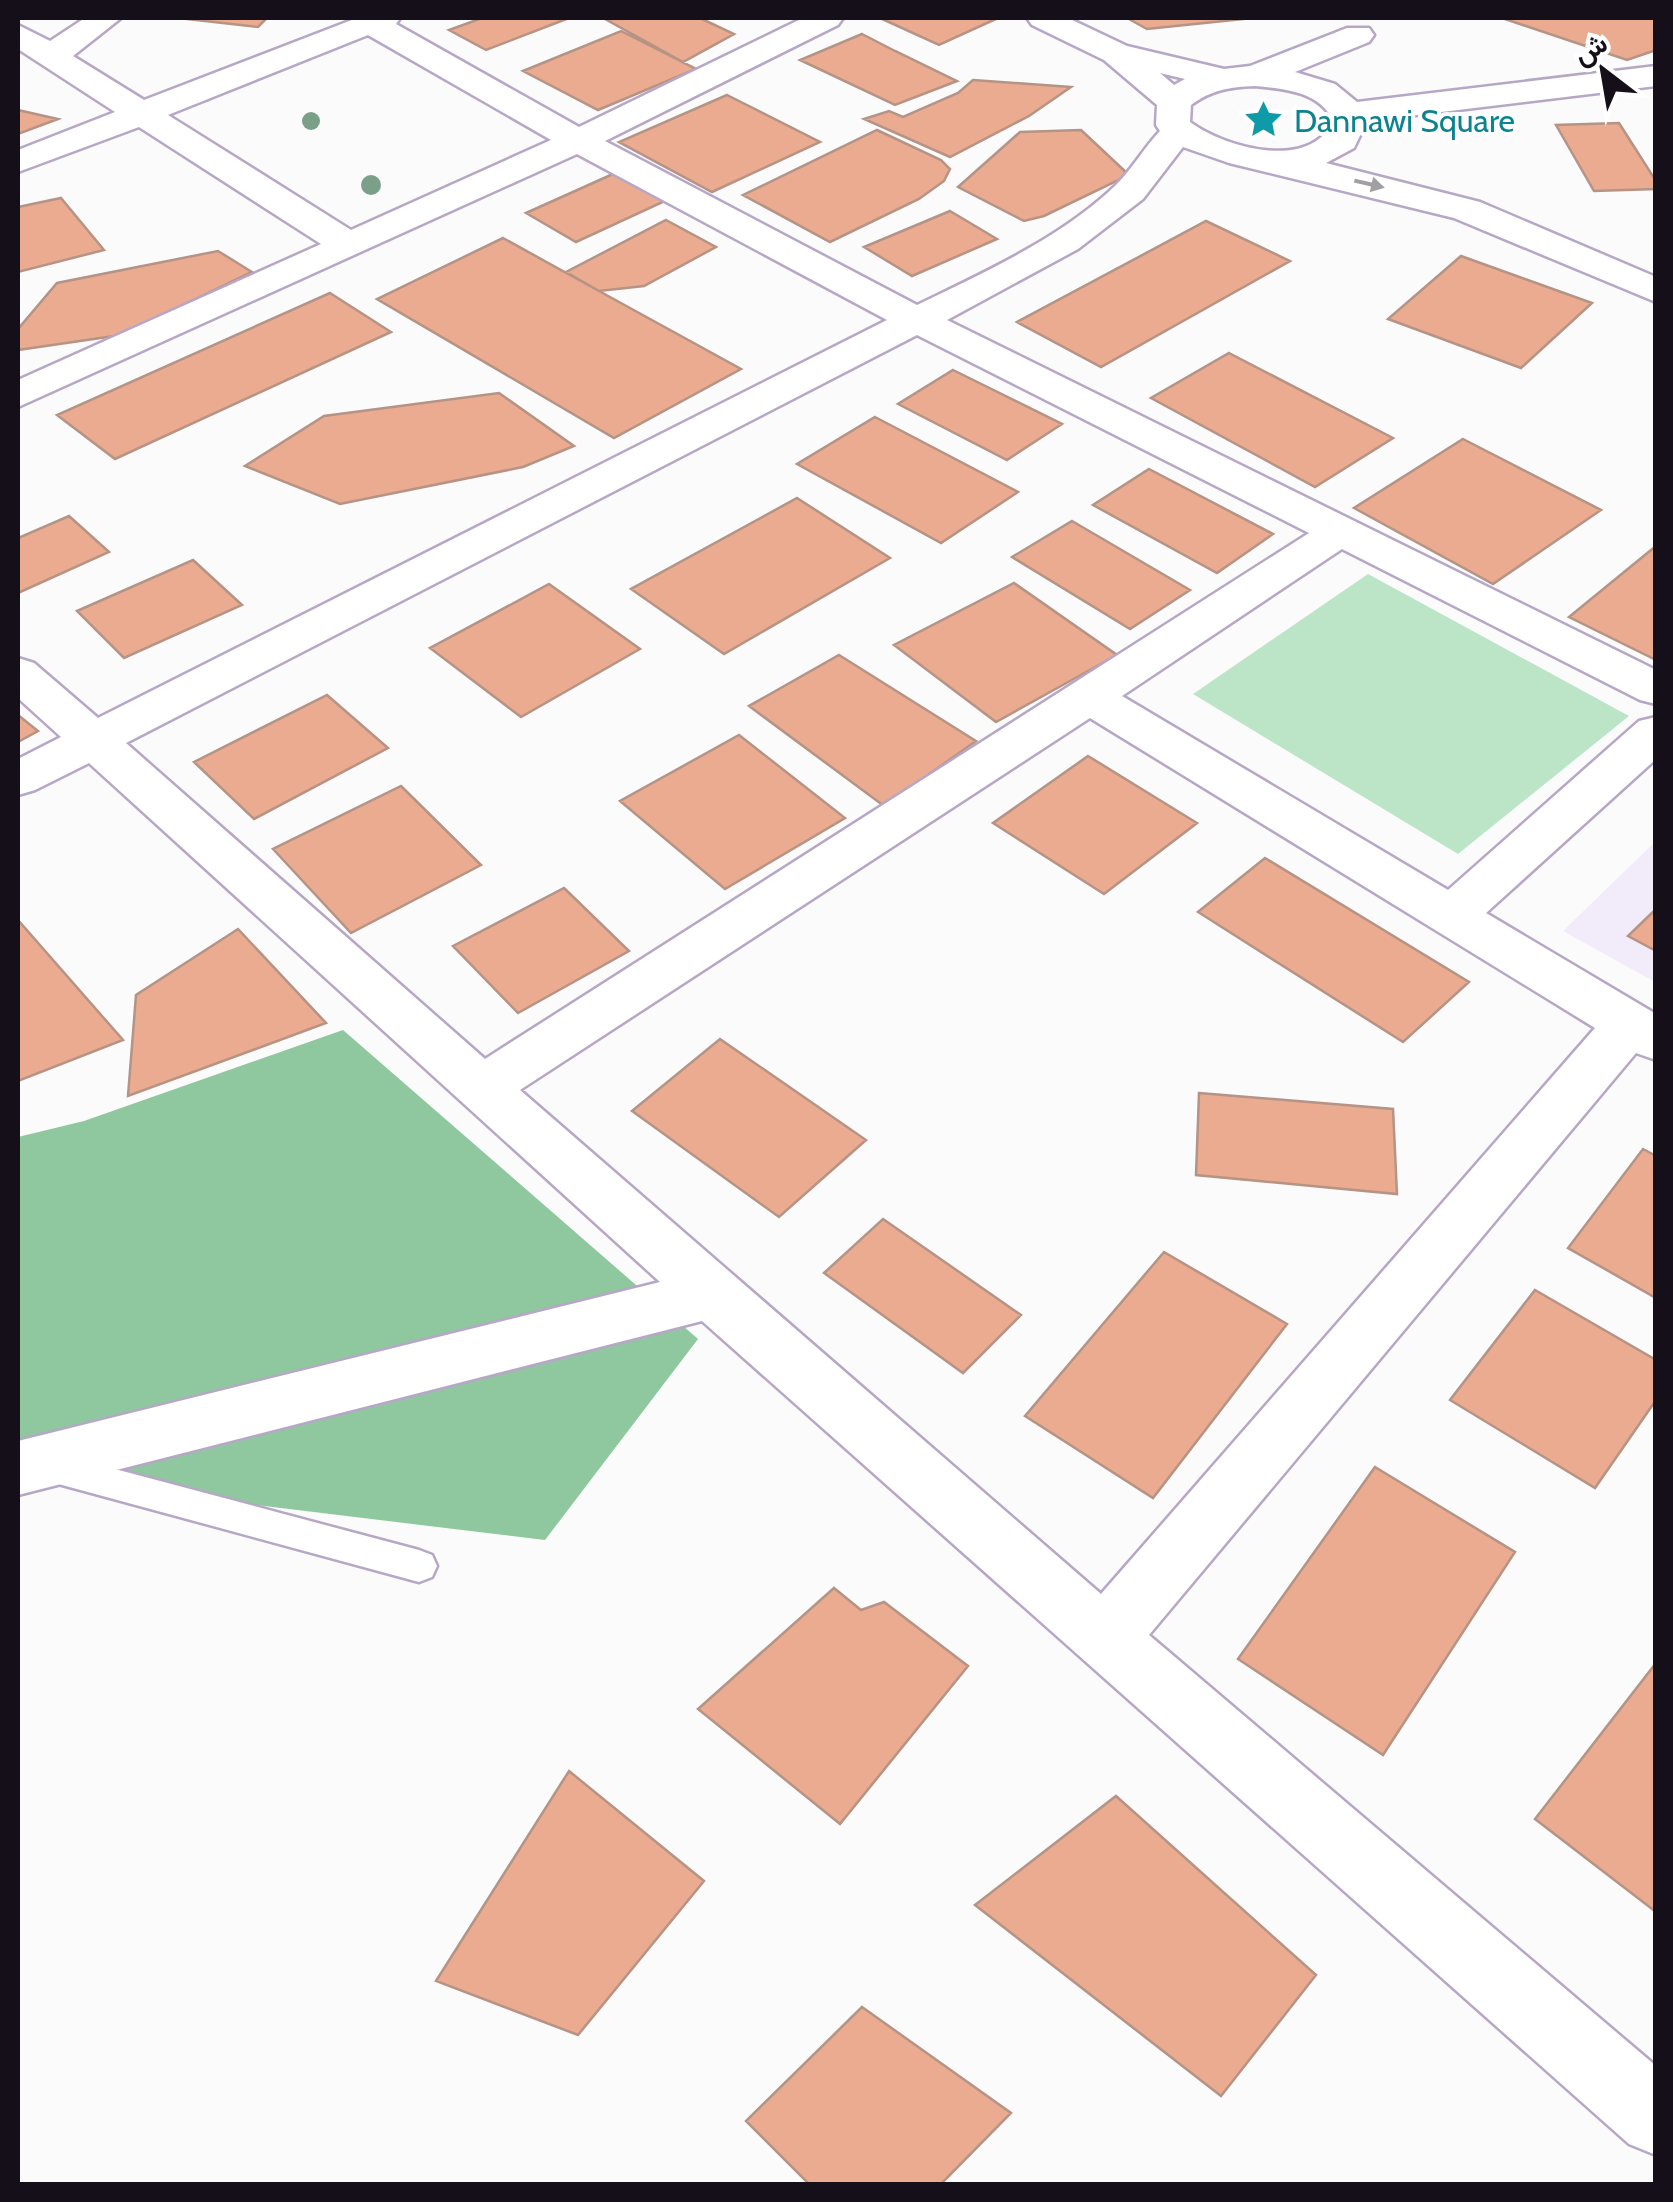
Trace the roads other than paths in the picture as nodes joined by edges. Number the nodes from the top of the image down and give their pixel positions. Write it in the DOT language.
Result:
graph roads {
  1 [pos="105,18"];
  2 [pos="827,18"];
  3 [pos="1043,18"];
  4 [pos="377,20"];
  5 [pos="1364,26"];
  6 [pos="18,35"];
  7 [pos="1116,53"];
  8 [pos="51,56"];
  9 [pos="1656,76"];
  10 [pos="1238,77"];
  11 [pos="1343,110"];
  12 [pos="143,112"];
  13 [pos="1177,117"];
  14 [pos="578,141"];
  15 [pos="1259,160"];
  16 [pos="18,162"];
  17 [pos="1130,192"];
  18 [pos="1468,210"];
  19 [pos="347,244"];
  20 [pos="1656,291"];
  21 [pos="918,321"];
  22 [pos="18,395"];
  23 [pos="1342,530"];
  24 [pos="18,674"];
  25 [pos="1656,688"];
  26 [pos="1089,698"];
  27 [pos="1656,732"];
  28 [pos="92,740"];
  29 [pos="18,779"];
  30 [pos="1450,917"];
  31 [pos="1642,1033"];
  32 [pos="481,1088"];
  33 [pos="711,1294"];
  34 [pos="25,1465"];
  35 [pos="418,1566"];
  36 [pos="1105,1638"];
  37 [pos="1656,2117"];
  1 -- 8 [label="street"];
  2 -- 14 [label="street"];
  3 -- 7 [label="street"];
  4 -- 12 [label="street"];
  4 -- 14 [label="street"];
  5 -- 10 [label="street"];
  5 -- 11 [label="street"];
  6 -- 8 [label="street"];
  7 -- 10 [label="street"];
  7 -- 13 [label="street"];
  8 -- 12 [label="street"];
  9 -- 11 [label="street"];
  10 -- 11 [label="street"];
  10 -- 13 [label="street"];
  11 -- 15 [label="street"];
  11 -- 18 [label="street"];
  12 -- 16 [label="street"];
  12 -- 19 [label="street"];
  13 -- 15 [label="street"];
  13 -- 17 [label="street"];
  14 -- 19 [label="street"];
  14 -- 21 [label="street"];
  15 -- 17 [label="street"];
  15 -- 18 [label="street, one-way"];
  17 -- 21 [label="street"];
  18 -- 20 [label="street"];
  19 -- 22 [label="street"];
  21 -- 23 [label="street"];
  21 -- 28 [label="street"];
  23 -- 25 [label="street"];
  23 -- 26 [label="street"];
  24 -- 28 [label="street"];
  26 -- 30 [label="street"];
  26 -- 32 [label="street"];
  27 -- 30 [label="street"];
  28 -- 29 [label="street"];
  28 -- 32 [label="street"];
  30 -- 31 [label="street"];
  31 -- 36 [label="street"];
  32 -- 33 [label="street"];
  33 -- 34 [label="street"];
  33 -- 36 [label="street"];
  34 -- 35 [label="lane"];
  36 -- 37 [label="street"];
}
